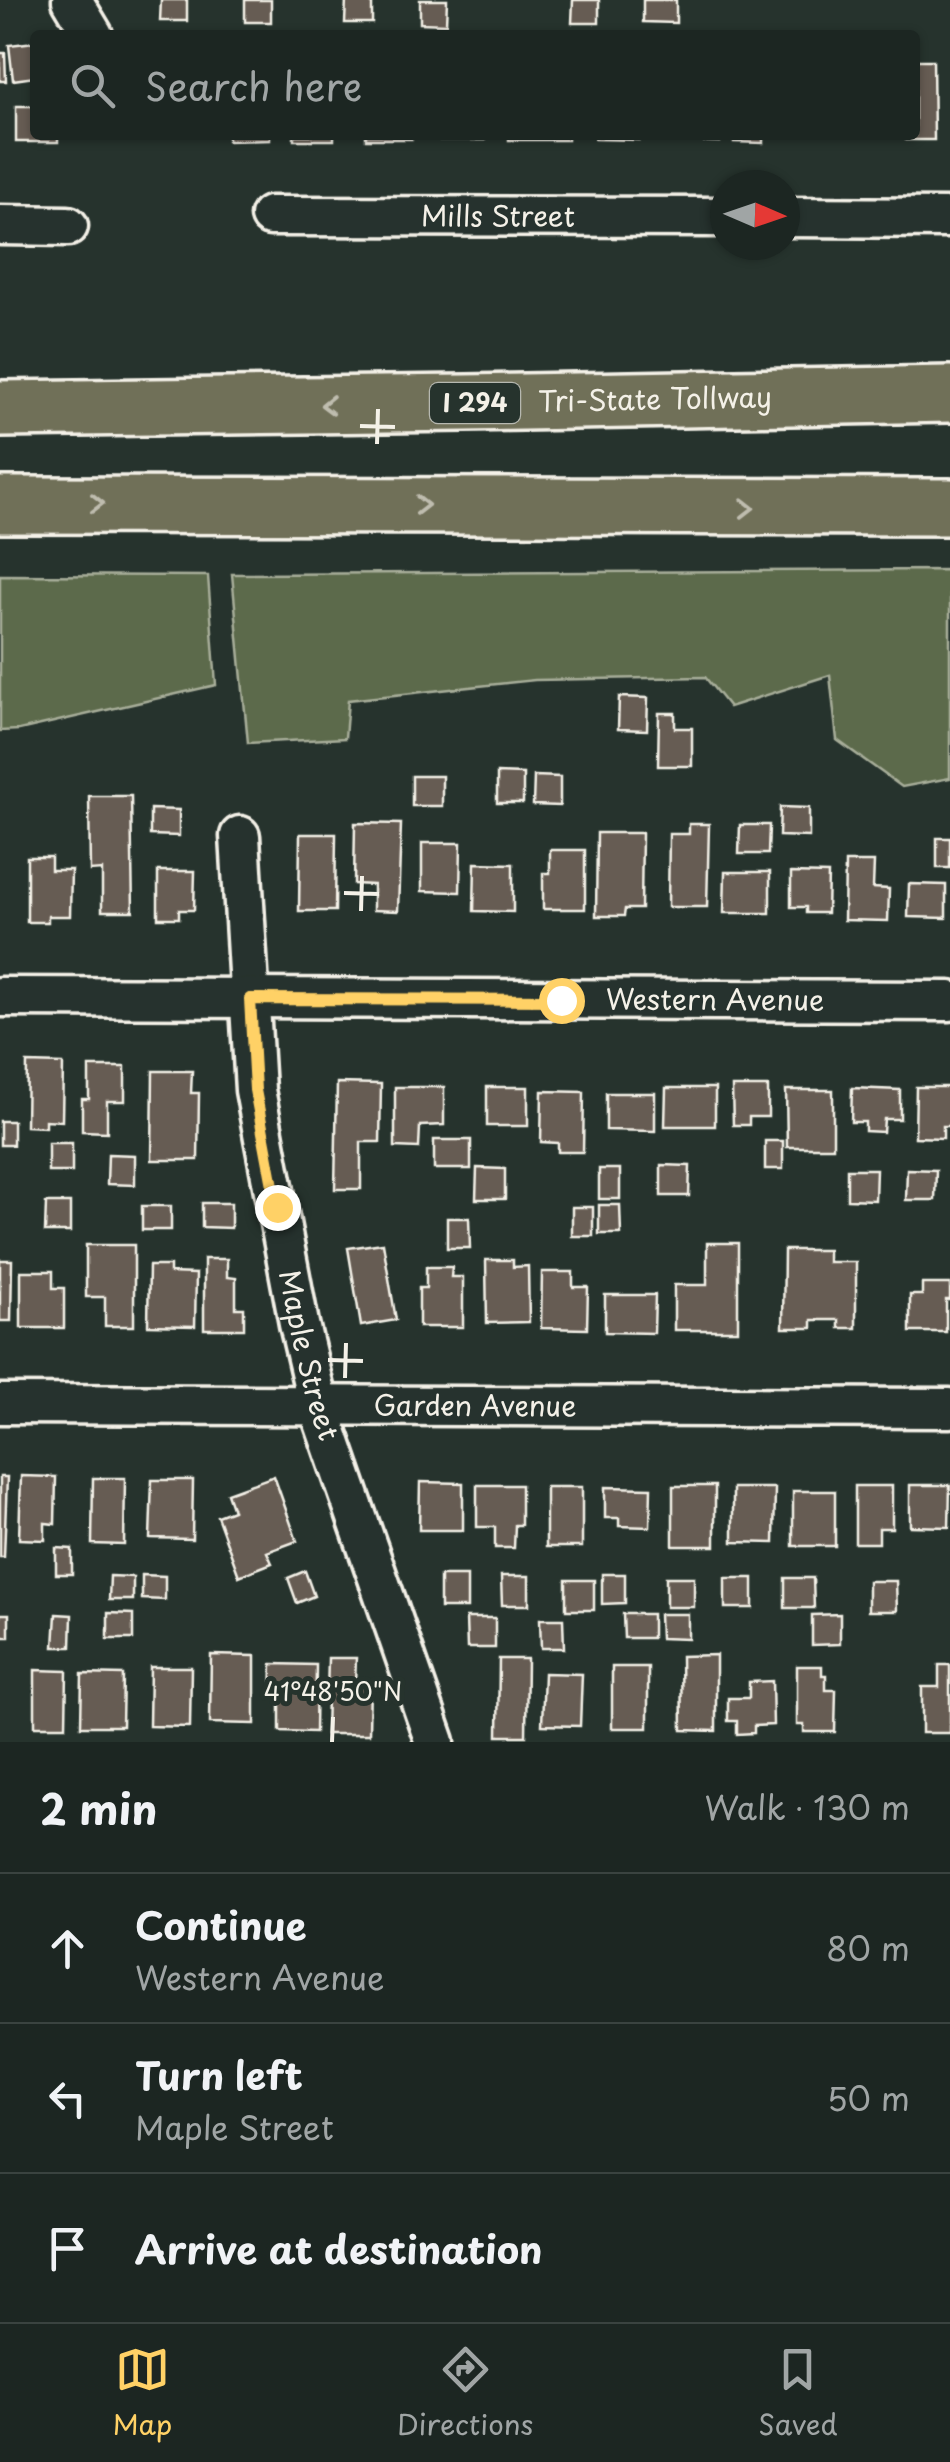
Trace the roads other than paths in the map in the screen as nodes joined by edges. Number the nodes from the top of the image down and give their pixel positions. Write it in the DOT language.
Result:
graph roads {
  1 [pos="72,0"];
  2 [pos="90,30"];
  3 [pos="270,216"];
  4 [pos="710,217"];
  5 [pos="800,217"];
  6 [pos="950,218"];
  7 [pos="0,226"];
  8 [pos="68,226"];
  9 [pos="950,361"];
  10 [pos="950,394"];
  11 [pos="629,399"];
  12 [pos="0,409"];
  13 [pos="0,504"];
  14 [pos="866,508"];
  15 [pos="950,508"];
  16 [pos="950,518"];
  17 [pos="240,836"];
  18 [pos="0,996"];
  19 [pos="250,999"];
  20 [pos="950,1000"];
  21 [pos="0,1404"];
  22 [pos="318,1405"];
  23 [pos="950,1408"];
  24 [pos="435,1742"];
  1 -- 2 [label="street"];
  3 -- 4 [label="street, Mills Street"];
  5 -- 6 [label="street"];
  7 -- 8 [label="street"];
  9 -- 11 [label="highway"];
  10 -- 11 [label="highway, Tri-State Tollway / I 294"];
  11 -- 12 [label="highway, Tri-State Tollway / I 294, one-way"];
  13 -- 14 [label="highway, one-way"];
  14 -- 15 [label="highway"];
  14 -- 16 [label="highway"];
  17 -- 19 [label="street, Maple Street"];
  18 -- 19 [label="street, Western Avenue"];
  19 -- 20 [label="street, Western Avenue"];
  19 -- 22 [label="street, Maple Street"];
  21 -- 22 [label="street, Garden Avenue"];
  22 -- 23 [label="street, Garden Avenue"];
  22 -- 24 [label="street, Maple Street"];
}
